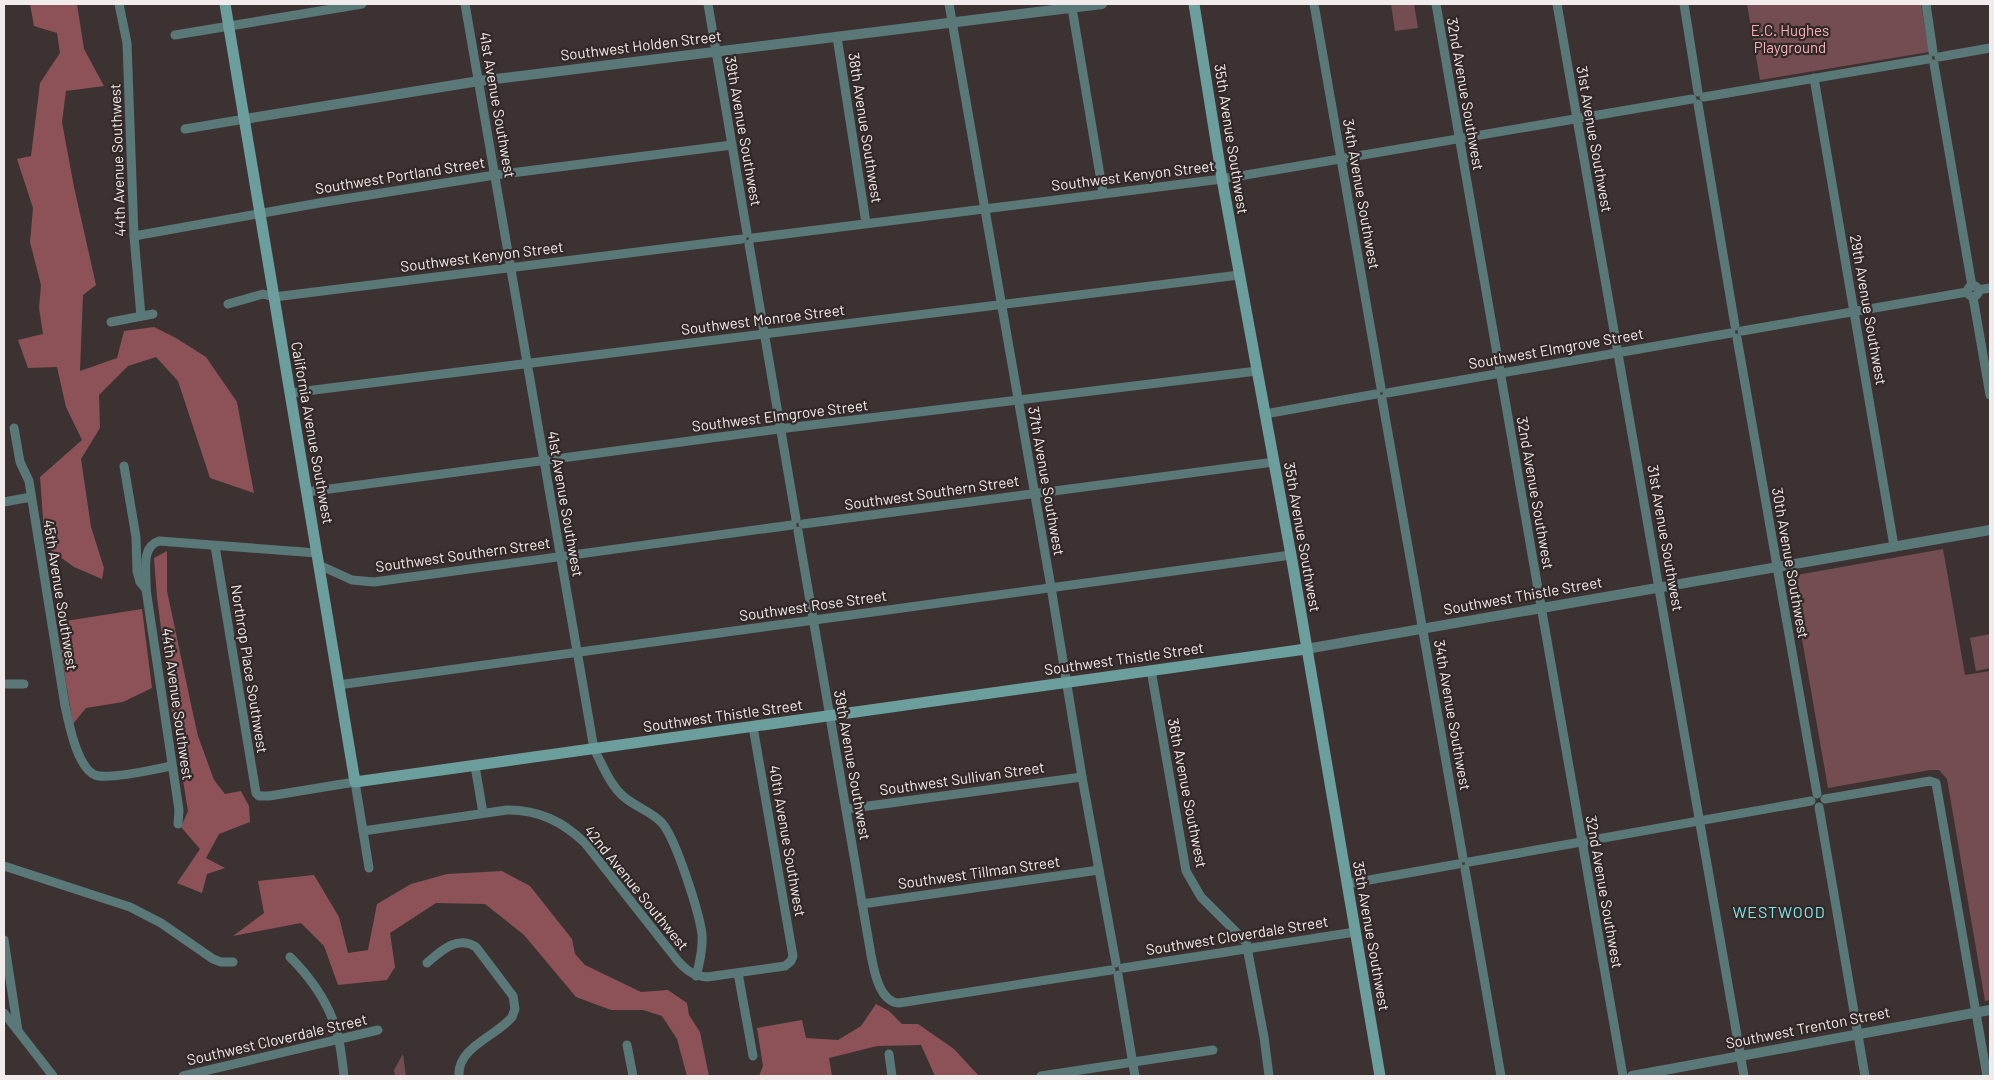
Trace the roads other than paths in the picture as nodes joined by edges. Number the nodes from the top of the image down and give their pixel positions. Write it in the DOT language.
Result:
graph roads {
  1 [pos="119,4"];
  2 [pos="225,4"];
  3 [pos="362,4"];
  4 [pos="465,4"];
  5 [pos="708,4"];
  6 [pos="949,4"];
  7 [pos="1102,4"];
  8 [pos="1194,4"];
  9 [pos="1314,4"];
  10 [pos="1436,4"];
  11 [pos="1557,4"];
  12 [pos="1684,4"];
  13 [pos="1926,4"];
  14 [pos="1072,8"];
  15 [pos="952,23"];
  16 [pos="229,26"];
  17 [pos="175,35"];
  18 [pos="837,37"];
  19 [pos="1990,48"];
  20 [pos="716,51"];
  21 [pos="1933,58"];
  22 [pos="1814,78"];
  23 [pos="479,81"];
  24 [pos="1698,98"];
  25 [pos="245,119"];
  26 [pos="1576,119"];
  27 [pos="186,129"];
  28 [pos="1459,139"];
  29 [pos="732,145"];
  30 [pos="1340,159"];
  31 [pos="495,175"];
  32 [pos="1222,179"];
  33 [pos="1103,193"];
  34 [pos="984,208"];
  35 [pos="261,213"];
  36 [pos="866,223"];
  37 [pos="134,236"];
  38 [pos="748,238"];
  39 [pos="510,267"];
  40 [pos="1240,275"];
  41 [pos="1990,288"];
  42 [pos="1973,291"];
  43 [pos="274,296"];
  44 [pos="228,304"];
  45 [pos="1000,304"];
  46 [pos="1854,311"];
  47 [pos="153,314"];
  48 [pos="141,316"];
  49 [pos="111,322"];
  50 [pos="1736,332"];
  51 [pos="764,333"];
  52 [pos="1618,353"];
  53 [pos="527,363"];
  54 [pos="1257,371"];
  55 [pos="1500,373"];
  56 [pos="290,393"];
  57 [pos="1381,394"];
  58 [pos="1990,395"];
  59 [pos="1018,400"];
  60 [pos="1265,414"];
  61 [pos="14,428"];
  62 [pos="780,429"];
  63 [pos="544,460"];
  64 [pos="1274,462"];
  65 [pos="124,466"];
  66 [pos="307,492"];
  67 [pos="1034,492"];
  68 [pos="31,497"];
  69 [pos="4,502"];
  70 [pos="797,525"];
  71 [pos="1990,530"];
  72 [pos="152,543"];
  73 [pos="215,546"];
  74 [pos="1894,546"];
  75 [pos="1291,555"];
  76 [pos="560,556"];
  77 [pos="318,559"];
  78 [pos="1777,567"];
  79 [pos="1051,587"];
  80 [pos="1660,588"];
  81 [pos="146,589"];
  82 [pos="1542,608"];
  83 [pos="813,620"];
  84 [pos="1422,629"];
  85 [pos="1306,649"];
  86 [pos="577,652"];
  87 [pos="1151,670"];
  88 [pos="1066,682"];
  89 [pos="4,684"];
  90 [pos="24,684"];
  91 [pos="338,685"];
  92 [pos="830,716"];
  93 [pos="753,727"];
  94 [pos="594,749"];
  95 [pos="171,766"];
  96 [pos="475,766"];
  97 [pos="1082,777"];
  98 [pos="355,782"];
  99 [pos="258,796"];
  100 [pos="1818,800"];
  101 [pos="846,809"];
  102 [pos="483,813"];
  103 [pos="1700,820"];
  104 [pos="178,824"];
  105 [pos="363,831"];
  106 [pos="1581,842"];
  107 [pos="1464,863"];
  108 [pos="4,866"];
  109 [pos="369,868"];
  110 [pos="1099,870"];
  111 [pos="1347,884"];
  112 [pos="862,904"];
  113 [pos="1355,932"];
  114 [pos="4,940"];
  115 [pos="1248,949"];
  116 [pos="290,957"];
  117 [pos="234,962"];
  118 [pos="427,963"];
  119 [pos="1117,969"];
  120 [pos="738,973"];
  121 [pos="696,976"];
  122 [pos="890,1000"];
  123 [pos="1990,1010"];
  124 [pos="1976,1012"];
  125 [pos="4,1013"];
  126 [pos="378,1030"];
  127 [pos="18,1031"];
  128 [pos="1858,1034"];
  129 [pos="338,1040"];
  130 [pos="627,1045"];
  131 [pos="1213,1050"];
  132 [pos="889,1054"];
  133 [pos="753,1056"];
  134 [pos="1741,1056"];
  135 [pos="1133,1063"];
  136 [pos="52,1076"];
  137 [pos="183,1076"];
  138 [pos="344,1076"];
  139 [pos="459,1076"];
  140 [pos="633,1076"];
  141 [pos="892,1076"];
  142 [pos="1041,1076"];
  143 [pos="1135,1076"];
  144 [pos="1269,1076"];
  145 [pos="1380,1076"];
  146 [pos="1501,1076"];
  147 [pos="1623,1076"];
  148 [pos="1632,1076"];
  149 [pos="1744,1076"];
  150 [pos="1865,1076"];
  151 [pos="1987,1076"];
  1 -- 37 [label="street, 44th Avenue Southwest"];
  2 -- 16 [label="main road, California Avenue Southwest"];
  3 -- 16 [label="street"];
  4 -- 23 [label="street, 41st Avenue Southwest"];
  5 -- 20 [label="street, 39th Avenue Southwest"];
  6 -- 15 [label="street, 37th Avenue Southwest"];
  7 -- 14 [label="street, Southwest Holden Street"];
  8 -- 32 [label="main road, 35th Avenue Southwest"];
  9 -- 30 [label="street, 34th Avenue Southwest"];
  10 -- 28 [label="street, 32nd Avenue Southwest"];
  11 -- 26 [label="street, 31st Avenue Southwest"];
  12 -- 24 [label="street, 30th Avenue Southwest"];
  13 -- 21 [label="street"];
  14 -- 15 [label="street, Southwest Holden Street"];
  14 -- 33 [label="street"];
  15 -- 18 [label="street, Southwest Holden Street"];
  15 -- 34 [label="street, 37th Avenue Southwest"];
  16 -- 17 [label="street"];
  16 -- 25 [label="main road, California Avenue Southwest"];
  18 -- 20 [label="street, Southwest Holden Street"];
  18 -- 36 [label="street, 38th Avenue Southwest"];
  19 -- 21 [label="street, Southwest Kenyon Street"];
  20 -- 23 [label="street, Southwest Holden Street"];
  20 -- 29 [label="street, 39th Avenue Southwest"];
  21 -- 22 [label="street, Southwest Kenyon Street"];
  21 -- 42 [label="street"];
  22 -- 24 [label="street, Southwest Kenyon Street"];
  22 -- 46 [label="street, 29th Avenue Southwest"];
  23 -- 25 [label="street, Southwest Holden Street"];
  23 -- 31 [label="street, 41st Avenue Southwest"];
  24 -- 26 [label="street, Southwest Kenyon Street"];
  24 -- 50 [label="street, 30th Avenue Southwest"];
  25 -- 27 [label="street, Southwest Holden Street"];
  25 -- 35 [label="main road, California Avenue Southwest"];
  26 -- 28 [label="street, Southwest Kenyon Street"];
  26 -- 52 [label="street, 31st Avenue Southwest"];
  28 -- 30 [label="street, Southwest Kenyon Street"];
  28 -- 55 [label="street, 32nd Avenue Southwest"];
  29 -- 31 [label="street, Southwest Portland Street"];
  29 -- 38 [label="street, 39th Avenue Southwest"];
  30 -- 32 [label="street, Southwest Kenyon Street"];
  30 -- 57 [label="street, 34th Avenue Southwest"];
  31 -- 35 [label="street, Southwest Portland Street"];
  31 -- 39 [label="street, 41st Avenue Southwest"];
  32 -- 33 [label="street, Southwest Kenyon Street"];
  32 -- 40 [label="main road, 35th Avenue Southwest"];
  33 -- 34 [label="street, Southwest Kenyon Street"];
  34 -- 36 [label="street, Southwest Kenyon Street"];
  34 -- 45 [label="street, 37th Avenue Southwest"];
  35 -- 37 [label="street, Southwest Portland Street"];
  35 -- 43 [label="main road, California Avenue Southwest"];
  36 -- 38 [label="street, Southwest Kenyon Street"];
  37 -- 48 [label="street, 44th Avenue Southwest"];
  38 -- 39 [label="street, Southwest Kenyon Street"];
  38 -- 51 [label="street, 39th Avenue Southwest"];
  39 -- 43 [label="street, Southwest Kenyon Street"];
  39 -- 53 [label="street, 41st Avenue Southwest"];
  40 -- 45 [label="street, Southwest Monroe Street"];
  40 -- 54 [label="main road, 35th Avenue Southwest"];
  41 -- 42 [label="street, Southwest Elmgrove Street"];
  42 -- 46 [label="street, Southwest Elmgrove Street"];
  42 -- 58 [label="street"];
  43 -- 44 [label="street, Southwest Kenyon Street"];
  43 -- 56 [label="main road, California Avenue Southwest"];
  45 -- 51 [label="street, Southwest Monroe Street"];
  45 -- 59 [label="street, 37th Avenue Southwest"];
  46 -- 50 [label="street, Southwest Elmgrove Street"];
  46 -- 74 [label="street, 29th Avenue Southwest"];
  47 -- 48 [label="street"];
  48 -- 49 [label="street"];
  50 -- 52 [label="street, Southwest Elmgrove Street"];
  50 -- 78 [label="street, 30th Avenue Southwest"];
  51 -- 53 [label="street, Southwest Monroe Street"];
  51 -- 62 [label="street, 39th Avenue Southwest"];
  52 -- 55 [label="street, Southwest Elmgrove Street"];
  52 -- 80 [label="street, 31st Avenue Southwest"];
  53 -- 56 [label="street, Southwest Monroe Street"];
  53 -- 63 [label="street, 41st Avenue Southwest"];
  54 -- 59 [label="street, Southwest Elmgrove Street"];
  54 -- 60 [label="main road, 35th Avenue Southwest"];
  55 -- 57 [label="street, Southwest Elmgrove Street"];
  55 -- 82 [label="street, 32nd Avenue Southwest"];
  56 -- 66 [label="main road, California Avenue Southwest"];
  57 -- 60 [label="street, Southwest Elmgrove Street"];
  57 -- 84 [label="street, 34th Avenue Southwest"];
  59 -- 62 [label="street, Southwest Elmgrove Street"];
  59 -- 67 [label="street, 37th Avenue Southwest"];
  60 -- 64 [label="main road, 35th Avenue Southwest"];
  61 -- 68 [label="street, 45th Avenue Southwest"];
  62 -- 63 [label="street, Southwest Elmgrove Street"];
  62 -- 70 [label="street, 39th Avenue Southwest"];
  63 -- 66 [label="street, Southwest Elmgrove Street"];
  63 -- 76 [label="street, 41st Avenue Southwest"];
  64 -- 67 [label="street, Southwest Southern Street"];
  64 -- 75 [label="main road, 35th Avenue Southwest"];
  65 -- 81 [label="street, 44th Avenue Southwest"];
  66 -- 77 [label="main road, California Avenue Southwest"];
  67 -- 70 [label="street, Southwest Southern Street"];
  67 -- 79 [label="street, 37th Avenue Southwest"];
  68 -- 69 [label="street"];
  68 -- 95 [label="street, 45th Avenue Southwest"];
  70 -- 76 [label="street, Southwest Southern Street"];
  70 -- 83 [label="street, 39th Avenue Southwest"];
  71 -- 74 [label="street, Southwest Thistle Street"];
  72 -- 73 [label="street, Southwest Southern Street"];
  72 -- 81 [label="street, 44th Avenue Southwest"];
  73 -- 77 [label="street, Southwest Southern Street"];
  73 -- 99 [label="street, Northrop Place Southwest"];
  74 -- 78 [label="street, Southwest Thistle Street"];
  75 -- 79 [label="street, Southwest Rose Street"];
  75 -- 85 [label="main road, 35th Avenue Southwest"];
  76 -- 77 [label="street, Southwest Southern Street"];
  76 -- 86 [label="street, 41st Avenue Southwest"];
  77 -- 91 [label="main road, California Avenue Southwest"];
  78 -- 80 [label="street, Southwest Thistle Street"];
  78 -- 100 [label="street, 30th Avenue Southwest"];
  79 -- 83 [label="street, Southwest Rose Street"];
  79 -- 88 [label="street, 37th Avenue Southwest"];
  80 -- 82 [label="street, Southwest Thistle Street"];
  80 -- 103 [label="street, 31st Avenue Southwest"];
  81 -- 95 [label="street, 44th Avenue Southwest"];
  82 -- 84 [label="street, Southwest Thistle Street"];
  82 -- 106 [label="street, 32nd Avenue Southwest"];
  83 -- 86 [label="street, Southwest Rose Street"];
  83 -- 92 [label="street, 39th Avenue Southwest"];
  84 -- 85 [label="street, Southwest Thistle Street"];
  84 -- 107 [label="street, 34th Avenue Southwest"];
  85 -- 87 [label="main road, Southwest Thistle Street"];
  85 -- 111 [label="main road, 35th Avenue Southwest"];
  86 -- 91 [label="street, Southwest Rose Street"];
  86 -- 94 [label="street, 41st Avenue Southwest"];
  87 -- 88 [label="main road, Southwest Thistle Street"];
  87 -- 115 [label="street, 36th Avenue Southwest"];
  88 -- 92 [label="main road, Southwest Thistle Street"];
  88 -- 97 [label="street, 37th Avenue Southwest"];
  89 -- 90 [label="street"];
  91 -- 98 [label="main road, California Avenue Southwest"];
  92 -- 93 [label="main road, Southwest Thistle Street"];
  92 -- 101 [label="street, 39th Avenue Southwest"];
  93 -- 94 [label="main road, Southwest Thistle Street"];
  93 -- 120 [label="street, 40th Avenue Southwest"];
  94 -- 96 [label="main road, Southwest Thistle Street"];
  94 -- 121 [label="street, 41st Avenue Southwest"];
  95 -- 104 [label="street, 44th Avenue Southwest"];
  96 -- 98 [label="main road, Southwest Thistle Street"];
  96 -- 102 [label="street"];
  97 -- 101 [label="street, Southwest Sullivan Street"];
  97 -- 110 [label="street, 37th Avenue Southwest"];
  98 -- 99 [label="street, Southwest Thistle Street"];
  98 -- 105 [label="street, California Avenue Southwest"];
  100 -- 103 [label="street"];
  100 -- 124 [label="street"];
  100 -- 128 [label="street, 30th Avenue Southwest"];
  101 -- 112 [label="street, 39th Avenue Southwest"];
  102 -- 105 [label="street"];
  102 -- 121 [label="street, 42nd Avenue Southwest"];
  103 -- 106 [label="street"];
  103 -- 134 [label="street, 31st Avenue Southwest"];
  105 -- 109 [label="street, California Avenue Southwest"];
  106 -- 107 [label="street"];
  106 -- 147 [label="street, 32nd Avenue Southwest"];
  107 -- 111 [label="street"];
  107 -- 146 [label="street, 34th Avenue Southwest"];
  108 -- 117 [label="street"];
  110 -- 112 [label="street, Southwest Tillman Street"];
  110 -- 119 [label="street, 37th Avenue Southwest"];
  111 -- 113 [label="main road, 35th Avenue Southwest"];
  112 -- 122 [label="street, 39th Avenue Southwest"];
  113 -- 115 [label="street, Southwest Cloverdale Street"];
  113 -- 145 [label="main road, 35th Avenue Southwest"];
  114 -- 127 [label="street"];
  115 -- 119 [label="street, Southwest Cloverdale Street"];
  115 -- 144 [label="street, 36th Avenue Southwest"];
  116 -- 129 [label="street"];
  118 -- 139 [label="street"];
  119 -- 122 [label="street, Southwest Cloverdale Street"];
  119 -- 135 [label="street, 37th Avenue Southwest"];
  120 -- 121 [label="street"];
  120 -- 133 [label="street"];
  123 -- 124 [label="street, Southwest Trenton Street"];
  124 -- 128 [label="street, Southwest Trenton Street"];
  124 -- 151 [label="street"];
  125 -- 127 [label="street"];
  126 -- 129 [label="street, Southwest Cloverdale Street"];
  127 -- 136 [label="street"];
  128 -- 134 [label="street, Southwest Trenton Street"];
  128 -- 150 [label="street, 30th Avenue Southwest"];
  129 -- 137 [label="street, Southwest Cloverdale Street"];
  129 -- 138 [label="street"];
  130 -- 140 [label="street"];
  131 -- 135 [label="street"];
  132 -- 141 [label="street"];
  134 -- 148 [label="street, Southwest Trenton Street"];
  134 -- 149 [label="street, 31st Avenue Southwest"];
  135 -- 142 [label="street"];
  135 -- 143 [label="street, 37th Avenue Southwest"];
}
